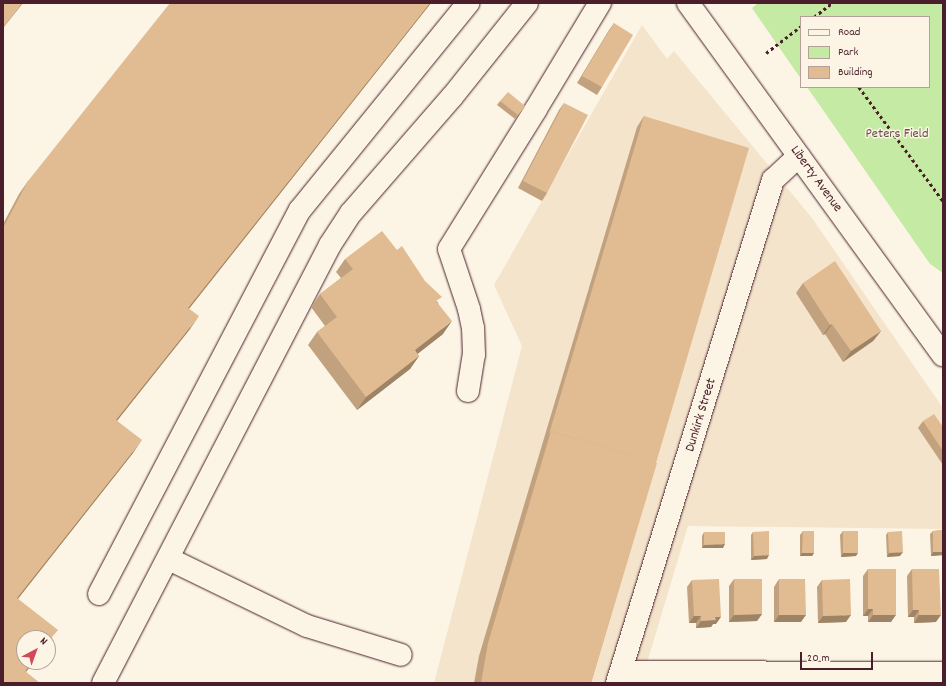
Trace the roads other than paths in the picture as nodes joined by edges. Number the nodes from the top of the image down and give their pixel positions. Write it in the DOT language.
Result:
graph roads {
  1 [pos="468,3"];
  2 [pos="527,3"];
  3 [pos="600,3"];
  4 [pos="688,3"];
  5 [pos="800,156"];
  6 [pos="943,355"];
  7 [pos="468,391"];
  8 [pos="169,559"];
  9 [pos="99,594"];
  10 [pos="401,655"];
  11 [pos="943,673"];
  12 [pos="619,677"];
  13 [pos="103,683"];
  1 -- 9 [label="main road"];
  2 -- 8 [label="main road"];
  3 -- 7 [label="main road"];
  4 -- 5 [label="main road, Liberty Avenue"];
  5 -- 6 [label="main road, Liberty Avenue"];
  5 -- 12 [label="main road, Dunkirk Street"];
  8 -- 10 [label="main road"];
  8 -- 13 [label="main road"];
  11 -- 12 [label="main road"];
}
